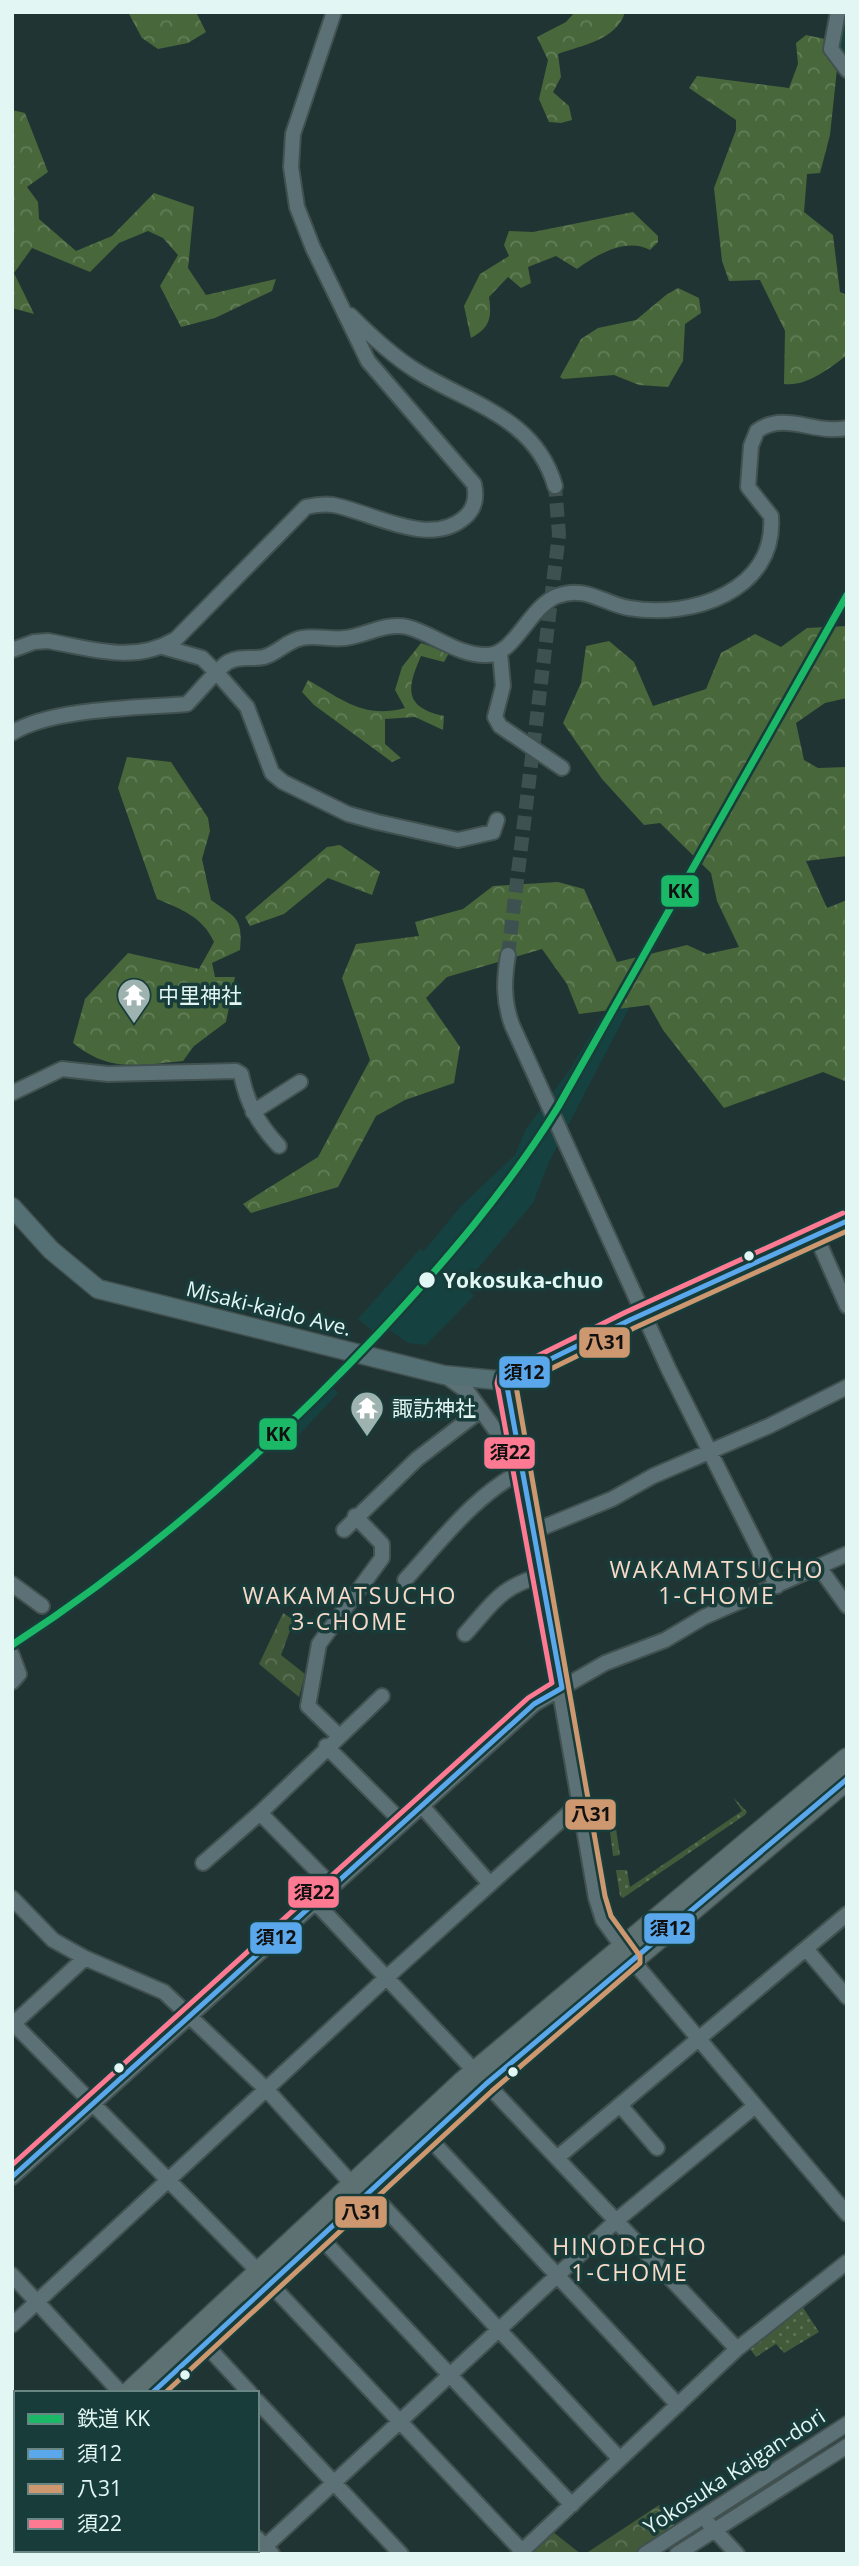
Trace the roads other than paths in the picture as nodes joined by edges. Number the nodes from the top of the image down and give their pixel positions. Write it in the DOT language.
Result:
graph roads {
  1 [pos="334,12"];
  2 [pos="838,12"];
  3 [pos="847,70"];
  4 [pos="341,306"];
  5 [pos="847,428"];
  6 [pos="555,486"];
  7 [pos="163,647"];
  8 [pos="12,650"];
  9 [pos="500,653"];
  10 [pos="218,674"];
  11 [pos="12,733"];
  12 [pos="562,768"];
  13 [pos="497,820"];
  14 [pos="508,955"];
  15 [pos="300,1082"];
  16 [pos="12,1093"];
  17 [pos="253,1112"];
  18 [pos="279,1146"];
  19 [pos="15,1215"];
  20 [pos="847,1221"];
  21 [pos="816,1236"];
  22 [pos="847,1306"];
  23 [pos="644,1314"];
  24 [pos="444,1375"];
  25 [pos="506,1381"];
  26 [pos="847,1387"];
  27 [pos="481,1410"];
  28 [pos="711,1451"];
  29 [pos="524,1470"];
  30 [pos="355,1517"];
  31 [pos="344,1530"];
  32 [pos="534,1531"];
  33 [pos="847,1554"];
  34 [pos="818,1567"];
  35 [pos="542,1575"];
  36 [pos="405,1580"];
  37 [pos="12,1584"];
  38 [pos="776,1586"];
  39 [pos="42,1606"];
  40 [pos="847,1606"];
  41 [pos="465,1634"];
  42 [pos="12,1655"];
  43 [pos="12,1682"];
  44 [pos="562,1688"];
  45 [pos="382,1696"];
  46 [pos="338,1735"];
  47 [pos="326,1746"];
  48 [pos="847,1759"];
  49 [pos="847,1779"];
  50 [pos="580,1803"];
  51 [pos="422,1806"];
  52 [pos="260,1813"];
  53 [pos="403,1823"];
  54 [pos="203,1863"];
  55 [pos="490,1884"];
  56 [pos="333,1887"];
  57 [pos="12,1898"];
  58 [pos="316,1903"];
  59 [pos="847,1914"];
  60 [pos="807,1950"];
  61 [pos="627,1953"];
  62 [pos="85,1958"];
  63 [pos="386,1978"];
  64 [pos="847,1997"];
  65 [pos="191,2016"];
  66 [pos="13,2024"];
  67 [pos="699,2040"];
  68 [pos="481,2078"];
  69 [pos="267,2090"];
  70 [pos="92,2104"];
  71 [pos="620,2105"];
  72 [pos="755,2106"];
  73 [pos="428,2137"];
  74 [pos="657,2148"];
  75 [pos="558,2157"];
  76 [pos="12,2177"];
  77 [pos="169,2180"];
  78 [pos="361,2188"];
  79 [pos="847,2214"];
  80 [pos="617,2220"];
  81 [pos="320,2237"];
  82 [pos="847,2262"];
  83 [pos="12,2275"];
  84 [pos="557,2275"];
  85 [pos="264,2277"];
  86 [pos="37,2302"];
  87 [pos="12,2325"];
  88 [pos="498,2329"];
  89 [pos="204,2343"];
  90 [pos="737,2349"];
  91 [pos="449,2376"];
  92 [pos="119,2391"];
  93 [pos="130,2391"];
  94 [pos="154,2391"];
  95 [pos="248,2391"];
  96 [pos="259,2403"];
  97 [pos="678,2404"];
  98 [pos="400,2422"];
  99 [pos="847,2424"];
  100 [pos="847,2446"];
  101 [pos="620,2459"];
  102 [pos="333,2482"];
  103 [pos="572,2505"];
  104 [pos="703,2517"];
  105 [pos="713,2531"];
  106 [pos="263,2548"];
  107 [pos="521,2553"];
  108 [pos="401,2554"];
  109 [pos="645,2554"];
  110 [pos="677,2554"];
  111 [pos="737,2554"];
  1 -- 4 [label="street"];
  2 -- 3 [label="street"];
  4 -- 6 [label="street"];
  4 -- 7 [label="street"];
  5 -- 9 [label="street"];
  7 -- 8 [label="street"];
  7 -- 10 [label="street"];
  9 -- 10 [label="street"];
  9 -- 12 [label="street"];
  10 -- 11 [label="street"];
  10 -- 13 [label="street"];
  14 -- 23 [label="street"];
  15 -- 17 [label="street"];
  16 -- 17 [label="street"];
  17 -- 18 [label="street"];
  19 -- 24 [label="main road, Misaki-kaido Ave."];
  20 -- 21 [label="main road"];
  21 -- 22 [label="street"];
  21 -- 23 [label="main road"];
  23 -- 25 [label="main road"];
  23 -- 28 [label="street"];
  24 -- 25 [label="main road, Misaki-kaido Ave."];
  24 -- 27 [label="street"];
  25 -- 29 [label="street"];
  26 -- 28 [label="street"];
  27 -- 29 [label="street"];
  27 -- 30 [label="street"];
  28 -- 32 [label="street"];
  28 -- 38 [label="street"];
  29 -- 32 [label="street"];
  29 -- 36 [label="street"];
  30 -- 31 [label="street"];
  30 -- 46 [label="street"];
  32 -- 35 [label="street"];
  33 -- 34 [label="street"];
  34 -- 38 [label="street"];
  34 -- 40 [label="street"];
  35 -- 41 [label="street"];
  35 -- 44 [label="street"];
  37 -- 39 [label="street"];
  38 -- 44 [label="street"];
  42 -- 43 [label="street"];
  44 -- 50 [label="street"];
  44 -- 51 [label="street"];
  45 -- 46 [label="street"];
  46 -- 47 [label="street"];
  47 -- 52 [label="street"];
  47 -- 53 [label="street"];
  48 -- 61 [label="highway"];
  49 -- 61 [label="highway"];
  50 -- 55 [label="street"];
  50 -- 61 [label="street"];
  51 -- 53 [label="street"];
  51 -- 55 [label="street"];
  52 -- 54 [label="street"];
  52 -- 56 [label="street"];
  53 -- 56 [label="street"];
  55 -- 63 [label="street"];
  56 -- 58 [label="street"];
  57 -- 62 [label="street"];
  58 -- 63 [label="street"];
  58 -- 65 [label="street"];
  59 -- 60 [label="street"];
  60 -- 64 [label="street"];
  60 -- 67 [label="street"];
  61 -- 67 [label="street"];
  61 -- 68 [label="highway"];
  62 -- 65 [label="street"];
  62 -- 66 [label="street"];
  63 -- 68 [label="street"];
  63 -- 69 [label="street"];
  65 -- 69 [label="street"];
  65 -- 70 [label="street"];
  66 -- 70 [label="street"];
  67 -- 71 [label="street"];
  67 -- 72 [label="street"];
  68 -- 73 [label="highway"];
  68 -- 75 [label="street"];
  68 -- 78 [label="highway"];
  69 -- 77 [label="street"];
  69 -- 78 [label="street"];
  70 -- 76 [label="street"];
  70 -- 77 [label="street"];
  71 -- 74 [label="street"];
  71 -- 75 [label="street"];
  72 -- 79 [label="street"];
  72 -- 80 [label="street"];
  73 -- 78 [label="highway"];
  73 -- 84 [label="street"];
  75 -- 80 [label="street"];
  77 -- 85 [label="street"];
  77 -- 86 [label="street"];
  78 -- 81 [label="highway"];
  78 -- 85 [label="highway"];
  78 -- 88 [label="street"];
  80 -- 84 [label="street"];
  80 -- 90 [label="street"];
  81 -- 85 [label="highway"];
  81 -- 91 [label="street"];
  82 -- 90 [label="street"];
  83 -- 86 [label="street"];
  84 -- 88 [label="street"];
  84 -- 97 [label="street"];
  85 -- 89 [label="highway"];
  85 -- 93 [label="highway"];
  85 -- 98 [label="street"];
  86 -- 87 [label="street"];
  86 -- 92 [label="street"];
  88 -- 91 [label="street"];
  88 -- 101 [label="street"];
  89 -- 94 [label="highway"];
  89 -- 95 [label="street"];
  90 -- 97 [label="street"];
  91 -- 98 [label="street"];
  91 -- 103 [label="street"];
  96 -- 102 [label="street"];
  97 -- 101 [label="street"];
  98 -- 102 [label="street"];
  98 -- 107 [label="street"];
  99 -- 104 [label="street, Yokosuka Kaigan-dori"];
  100 -- 105 [label="street, Yokosuka Kaigan-dori"];
  101 -- 103 [label="street"];
  102 -- 106 [label="street"];
  102 -- 108 [label="street"];
  103 -- 107 [label="street"];
  104 -- 105 [label="street"];
  104 -- 109 [label="street, Yokosuka Kaigan-dori"];
  105 -- 110 [label="street, Yokosuka Kaigan-dori"];
  105 -- 111 [label="street"];
}
